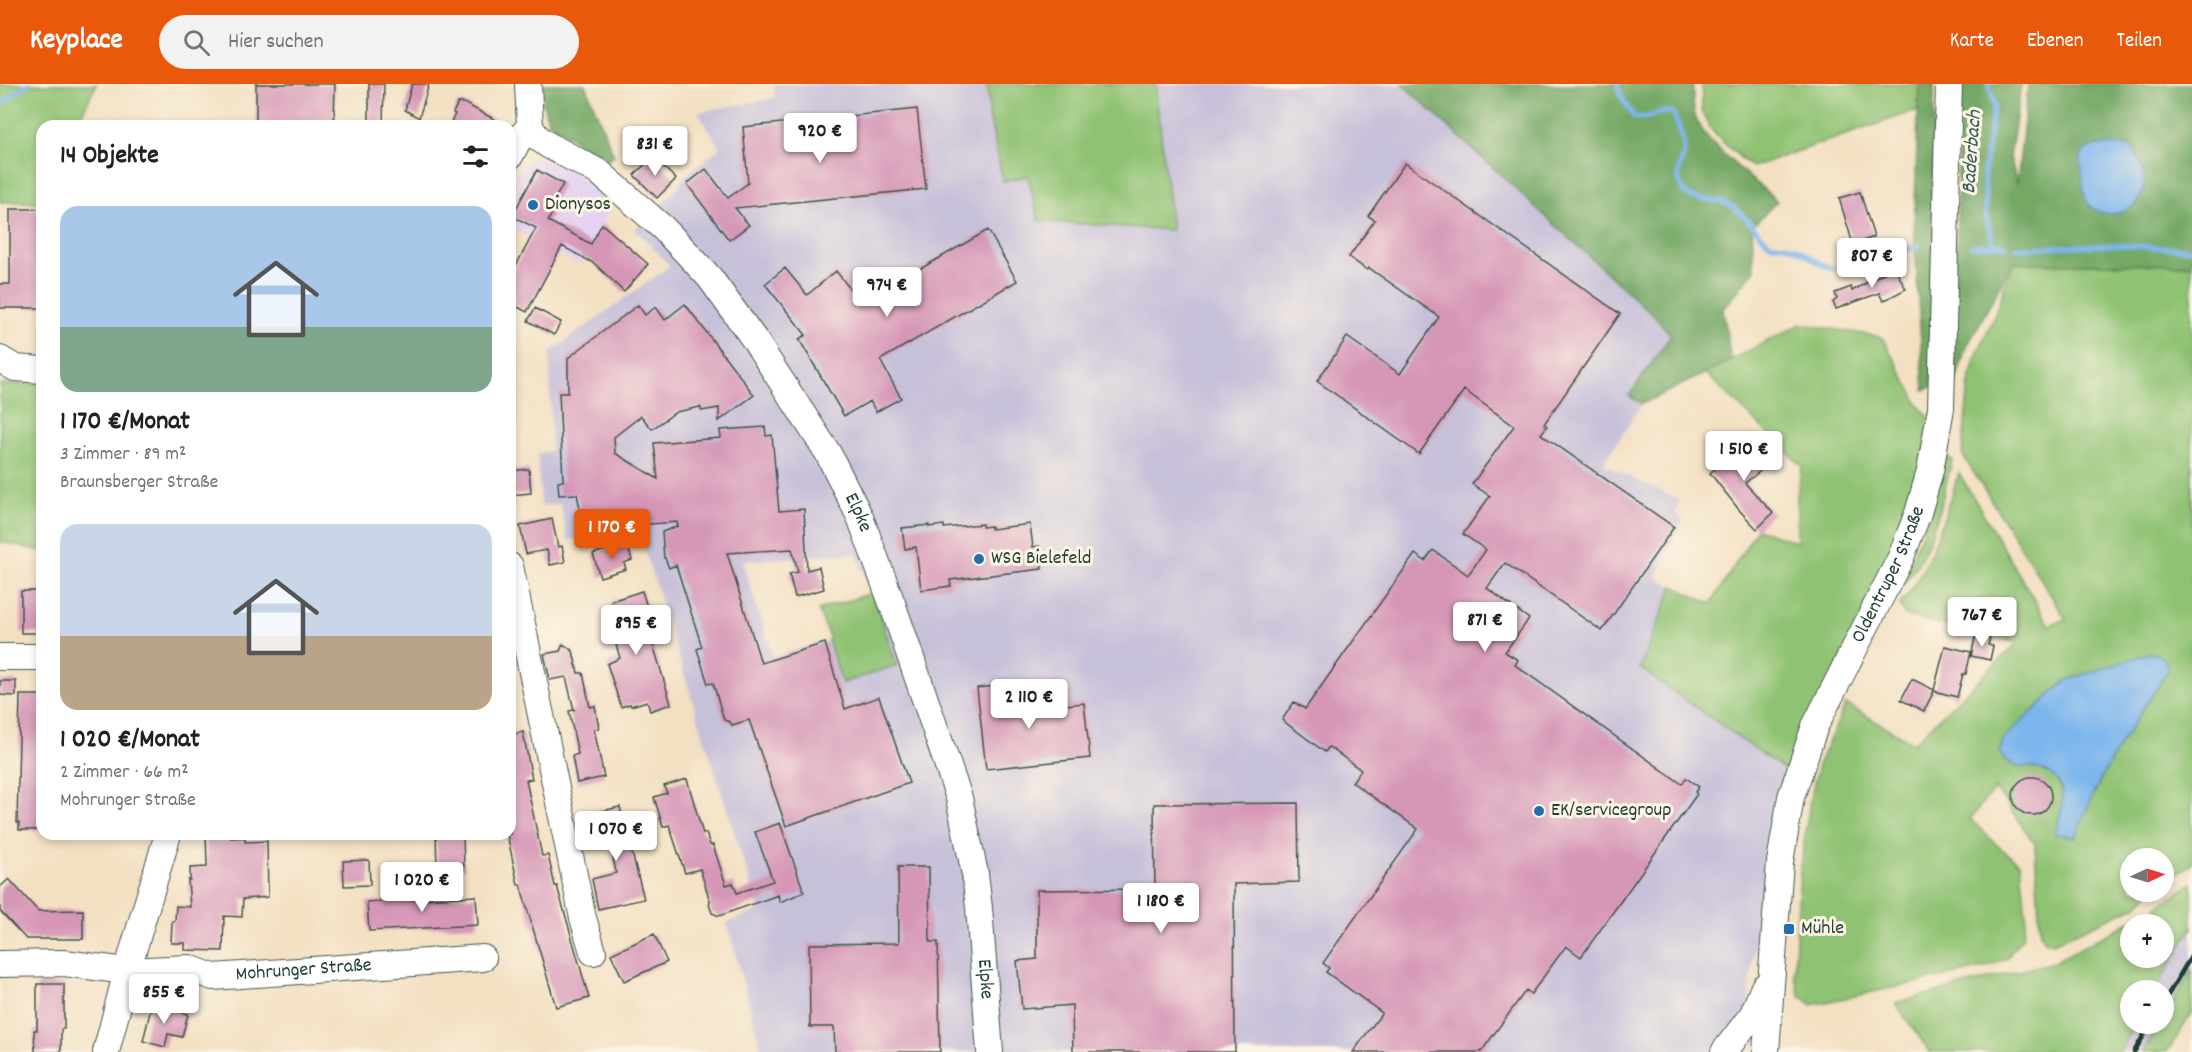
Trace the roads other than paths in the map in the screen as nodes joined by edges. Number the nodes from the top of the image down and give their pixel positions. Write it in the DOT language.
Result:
graph roads {
  1 [pos="528,84"];
  2 [pos="1949,84"];
  3 [pos="530,127"];
  4 [pos="516,145"];
  5 [pos="0,359"];
  6 [pos="36,370"];
  7 [pos="516,595"];
  8 [pos="0,657"];
  9 [pos="36,657"];
  10 [pos="166,840"];
  11 [pos="593,952"];
  12 [pos="483,958"];
  13 [pos="0,964"];
  14 [pos="1772,968"];
  15 [pos="127,971"];
  16 [pos="106,1052"];
  17 [pos="990,1052"];
  18 [pos="1724,1052"];
  19 [pos="1766,1052"];
  1 -- 3 [label="street"];
  2 -- 14 [label="street, Oldentruper Straße"];
  3 -- 4 [label="street"];
  3 -- 17 [label="street, Elpke"];
  5 -- 6 [label="street"];
  7 -- 11 [label="street"];
  8 -- 9 [label="street"];
  10 -- 15 [label="street"];
  12 -- 15 [label="street, Mohrunger Straße"];
  13 -- 15 [label="street, Mohrunger Straße"];
  14 -- 18 [label="street"];
  14 -- 19 [label="street, Oldentruper Straße"];
  15 -- 16 [label="street"];
}
